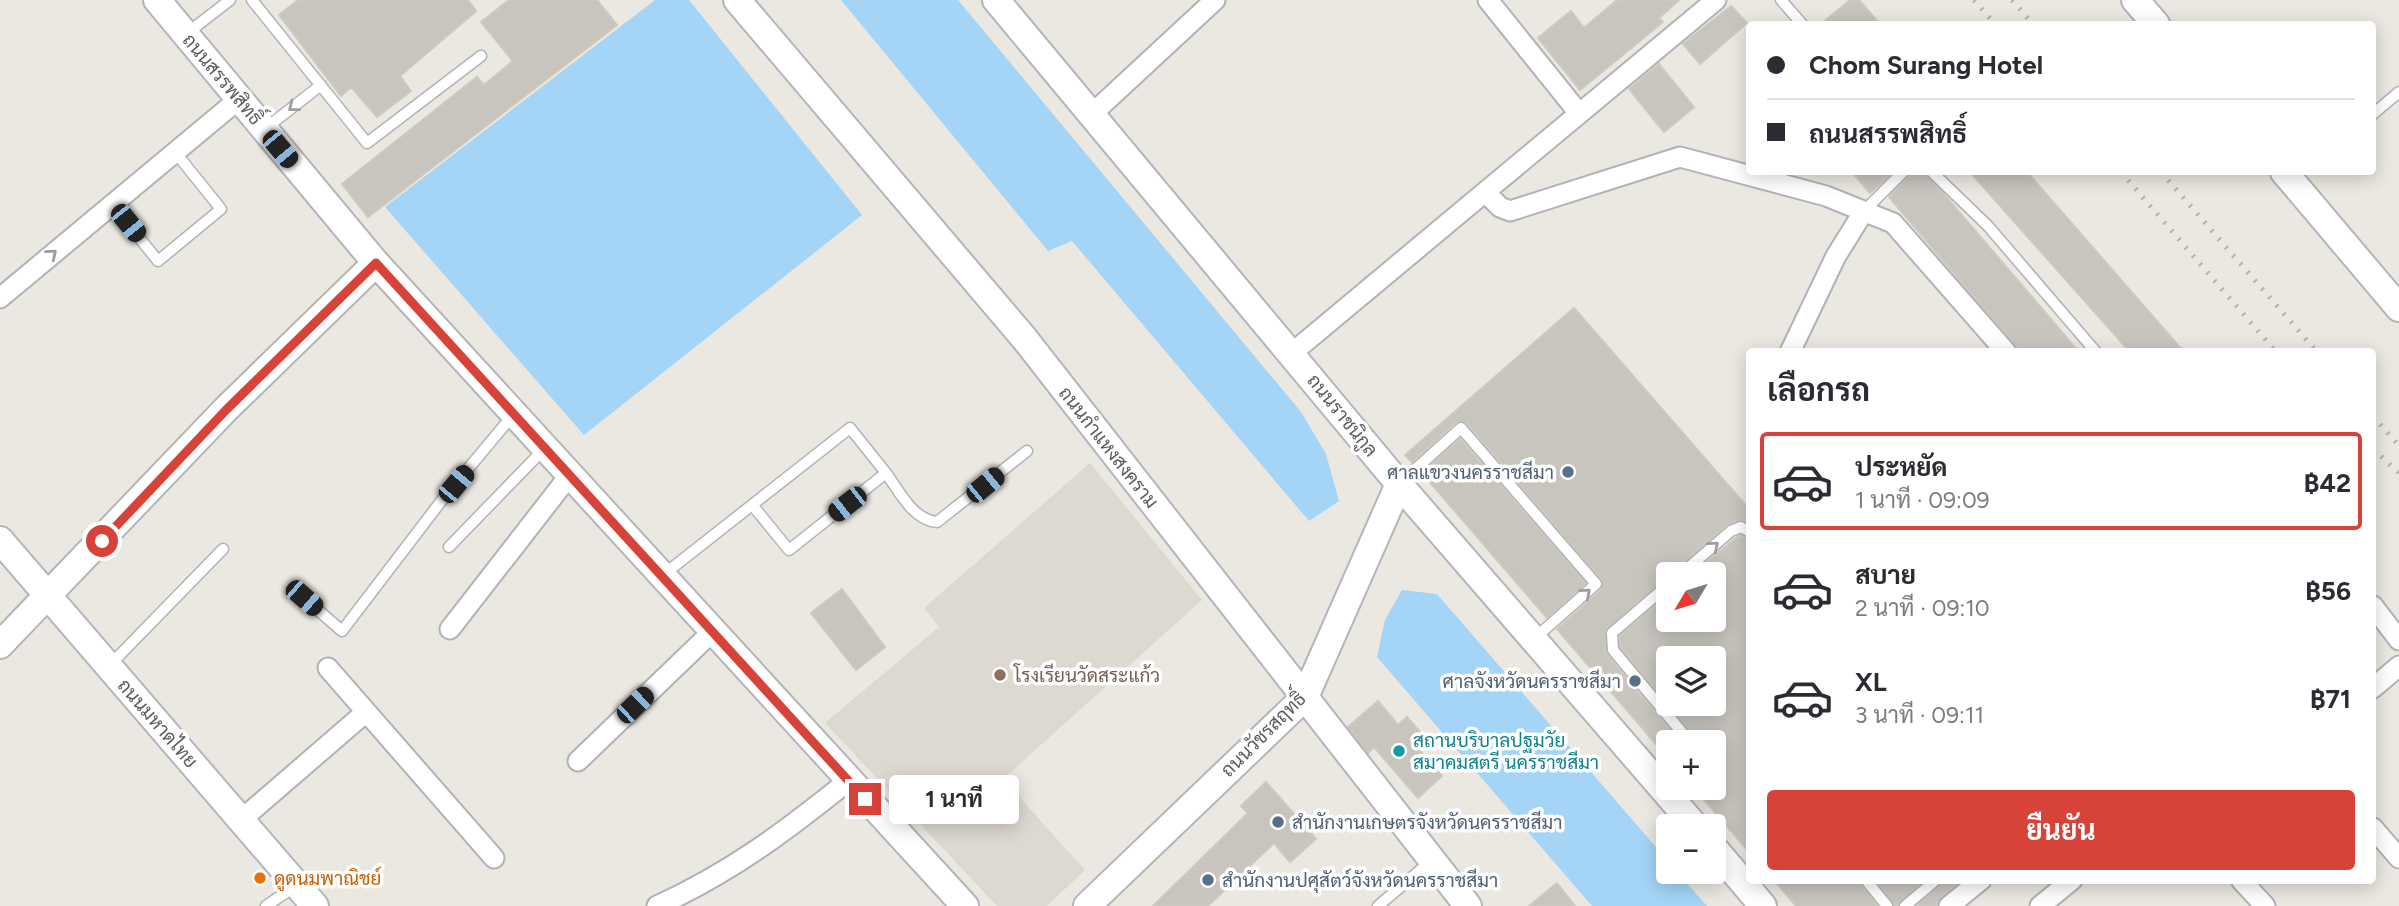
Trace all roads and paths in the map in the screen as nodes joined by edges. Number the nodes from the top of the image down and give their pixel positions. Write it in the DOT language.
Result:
graph roads {
  1 [pos="157,0"];
  2 [pos="230,0"];
  3 [pos="253,0"];
  4 [pos="737,0"];
  5 [pos="1215,0"];
  6 [pos="1488,0"];
  7 [pos="1716,0"];
  8 [pos="1781,0"];
  9 [pos="2135,0"];
  10 [pos="1004,3"];
  11 [pos="1799,21"];
  12 [pos="2153,21"];
  13 [pos="186,35"];
  14 [pos="481,55"];
  15 [pos="321,85"];
  16 [pos="2399,92"];
  17 [pos="239,99"];
  18 [pos="2376,111"];
  19 [pos="1578,112"];
  20 [pos="1092,114"];
  21 [pos="264,130"];
  22 [pos="175,152"];
  23 [pos="1900,175"];
  24 [pos="1934,175"];
  25 [pos="2292,177"];
  26 [pos="1485,192"];
  27 [pos="112,204"];
  28 [pos="1864,211"];
  29 [pos="376,263"];
  30 [pos="0,298"];
  31 [pos="2399,308"];
  32 [pos="1792,348"];
  33 [pos="2002,348"];
  34 [pos="2093,348"];
  35 [pos="1292,353"];
  36 [pos="513,414"];
  37 [pos="545,449"];
  38 [pos="1027,451"];
  39 [pos="886,474"];
  40 [pos="569,476"];
  41 [pos="1399,484"];
  42 [pos="753,506"];
  43 [pos="1746,530"];
  44 [pos="0,540"];
  45 [pos="449,547"];
  46 [pos="223,549"];
  47 [pos="1695,562"];
  48 [pos="662,577"];
  49 [pos="1656,595"];
  50 [pos="48,598"];
  51 [pos="304,598"];
  52 [pos="2376,610"];
  53 [pos="450,629"];
  54 [pos="712,632"];
  55 [pos="1535,638"];
  56 [pos="2399,640"];
  57 [pos="0,645"];
  58 [pos="109,666"];
  59 [pos="2399,666"];
  60 [pos="328,668"];
  61 [pos="2376,685"];
  62 [pos="1305,696"];
  63 [pos="366,712"];
  64 [pos="1680,730"];
  65 [pos="578,761"];
  66 [pos="848,782"];
  67 [pos="1685,814"];
  68 [pos="241,820"];
  69 [pos="2376,832"];
  70 [pos="494,859"];
  71 [pos="2399,859"];
  72 [pos="1432,860"];
  73 [pos="1726,862"];
  74 [pos="1869,884"];
  75 [pos="1931,884"];
  76 [pos="1976,884"];
  77 [pos="2067,884"];
  78 [pos="2245,884"];
  79 [pos="296,885"];
  80 [pos="266,906"];
  81 [pos="315,906"];
  82 [pos="657,906"];
  83 [pos="965,906"];
  84 [pos="1087,906"];
  85 [pos="1378,906"];
  86 [pos="1468,906"];
  87 [pos="1763,906"];
  88 [pos="1888,906"];
  89 [pos="1905,906"];
  90 [pos="1949,906"];
  91 [pos="2040,906"];
  92 [pos="2265,906"];
  1 -- 13 [label="street, ถนนสรรพสิทธิ์"];
  2 -- 13 [label="lane"];
  3 -- 15 [label="lane"];
  4 -- 62 [label="street, ถนนกำแหงสงคราม"];
  5 -- 20 [label="street"];
  6 -- 19 [label="street"];
  7 -- 19 [label="street"];
  8 -- 11 [label="lane"];
  9 -- 12 [label="street"];
  10 -- 20 [label="street, ถนนราชนิกูล"];
  13 -- 17 [label="street, ถนนสรรพสิทธิ์"];
  14 -- 15 [label="lane"];
  15 -- 21 [label="lane, one-way"];
  16 -- 18 [label="lane"];
  17 -- 21 [label="street, ถนนสรรพสิทธิ์"];
  17 -- 22 [label="street"];
  19 -- 26 [label="street"];
  20 -- 35 [label="street, ถนนราชนิกูล"];
  21 -- 29 [label="street, ถนนสรรพสิทธิ์"];
  22 -- 27 [label="street"];
  22 -- 27 [label="lane"];
  23 -- 28 [label="lane"];
  24 -- 34 [label="lane"];
  25 -- 31 [label="street"];
  26 -- 28 [label="street"];
  26 -- 35 [label="street"];
  30 -- 27 [label="street, one-way"];
  28 -- 32 [label="street"];
  28 -- 33 [label="street"];
  29 -- 36 [label="street, ถนนสรรพสิทธิ์"];
  29 -- 50 [label="street"];
  35 -- 41 [label="street, ถนนราชนิกูล"];
  36 -- 37 [label="street, ถนนสรรพสิทธิ์"];
  36 -- 51 [label="lane"];
  37 -- 40 [label="street, ถนนสรรพสิทธิ์"];
  37 -- 45 [label="lane"];
  38 -- 39 [label="lane"];
  39 -- 42 [label="lane"];
  39 -- 42 [label="lane"];
  40 -- 48 [label="street, ถนนสรรพสิทธิ์"];
  40 -- 53 [label="street"];
  41 -- 55 [label="street, ถนนราชนิกูล"];
  55 -- 41 [label="lane, one-way"];
  41 -- 62 [label="street, ถนนวัชรสฤทธิ์"];
  42 -- 48 [label="lane"];
  47 -- 43 [label="lane, one-way"];
  44 -- 50 [label="street, ถนนมหาดไทย"];
  46 -- 58 [label="lane"];
  48 -- 54 [label="street, ถนนสรรพสิทธิ์"];
  49 -- 64 [label="lane"];
  50 -- 57 [label="street"];
  50 -- 58 [label="street, ถนนมหาดไทย"];
  52 -- 56 [label="street"];
  54 -- 65 [label="street"];
  54 -- 66 [label="street, ถนนสรรพสิทธิ์"];
  55 -- 67 [label="street, ถนนราชนิกูล"];
  58 -- 68 [label="street, ถนนมหาดไทย"];
  59 -- 61 [label="street"];
  60 -- 63 [label="street"];
  62 -- 72 [label="street, ถนนกำแหงสงคราม"];
  62 -- 84 [label="street, ถนนวัชรสฤทธิ์"];
  63 -- 68 [label="street"];
  63 -- 70 [label="street"];
  66 -- 82 [label="street"];
  66 -- 83 [label="street, ถนนสรรพสิทธิ์"];
  68 -- 79 [label="street, ถนนมหาดไทย"];
  69 -- 71 [label="street"];
  72 -- 85 [label="lane"];
  72 -- 86 [label="street, ถนนกำแหงสงคราม"];
  73 -- 87 [label="street"];
  74 -- 88 [label="lane"];
  75 -- 89 [label="lane"];
  76 -- 90 [label="street"];
  77 -- 91 [label="street"];
  78 -- 92 [label="street"];
  79 -- 80 [label="lane"];
  79 -- 81 [label="street, ถนนมหาดไทย"];
}
